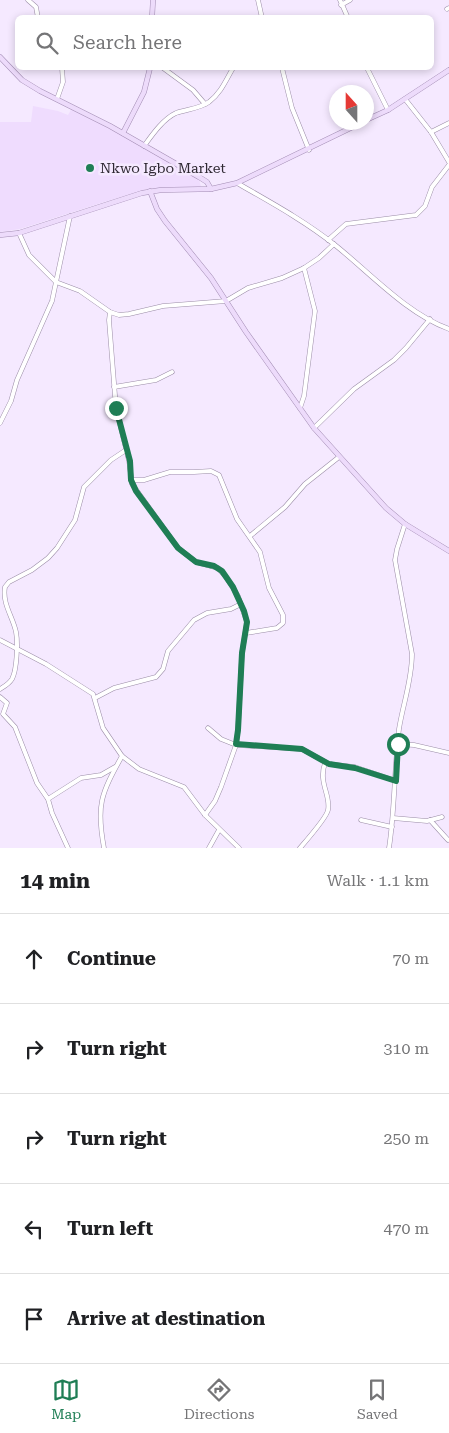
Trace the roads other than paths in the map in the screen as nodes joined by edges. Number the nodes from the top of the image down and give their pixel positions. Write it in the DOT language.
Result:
graph roads {
  1 [pos="28,0"];
  2 [pos="153,0"];
  3 [pos="258,0"];
  4 [pos="350,0"];
  5 [pos="341,2"];
  6 [pos="37,15"];
  7 [pos="152,15"];
  8 [pos="261,15"];
  9 [pos="347,15"];
  10 [pos="0,56"];
  11 [pos="62,70"];
  12 [pos="149,70"];
  13 [pos="166,70"];
  14 [pos="233,70"];
  15 [pos="282,70"];
  16 [pos="368,70"];
  17 [pos="449,70"];
  18 [pos="57,99"];
  19 [pos="405,99"];
  20 [pos="205,104"];
  21 [pos="388,110"];
  22 [pos="374,116"];
  23 [pos="449,124"];
  24 [pos="348,130"];
  25 [pos="431,132"];
  26 [pos="124,133"];
  27 [pos="144,146"];
  28 [pos="309,150"];
  29 [pos="449,164"];
  30 [pos="202,178"];
  31 [pos="237,183"];
  32 [pos="211,189"];
  33 [pos="203,190"];
  34 [pos="150,192"];
  35 [pos="70,216"];
  36 [pos="20,232"];
  37 [pos="0,235"];
  38 [pos="328,240"];
  39 [pos="334,244"];
  40 [pos="304,268"];
  41 [pos="56,282"];
  42 [pos="226,301"];
  43 [pos="110,312"];
  44 [pos="430,319"];
  45 [pos="449,324"];
  46 [pos="447,328"];
  47 [pos="172,372"];
  48 [pos="114,387"];
  49 [pos="300,408"];
  50 [pos="0,423"];
  51 [pos="314,428"];
  52 [pos="126,450"];
  53 [pos="339,456"];
  54 [pos="131,480"];
  55 [pos="406,524"];
  56 [pos="250,536"];
  57 [pos="449,551"];
  58 [pos="242,604"];
  59 [pos="246,633"];
  60 [pos="0,640"];
  61 [pos="16,648"];
  62 [pos="0,689"];
  63 [pos="0,697"];
  64 [pos="95,698"];
  65 [pos="208,728"];
  66 [pos="236,744"];
  67 [pos="398,744"];
  68 [pos="449,753"];
  69 [pos="122,756"];
  70 [pos="325,763"];
  71 [pos="117,766"];
  72 [pos="396,781"];
  73 [pos="48,799"];
  74 [pos="205,816"];
  75 [pos="442,817"];
  76 [pos="393,818"];
  77 [pos="361,820"];
  78 [pos="430,820"];
  79 [pos="392,827"];
  80 [pos="219,830"];
  81 [pos="448,840"];
  82 [pos="68,848"];
  83 [pos="104,848"];
  84 [pos="209,848"];
  85 [pos="239,848"];
  86 [pos="300,848"];
  87 [pos="389,848"];
  1 -- 6 [label="street"];
  2 -- 7 [label="main road"];
  3 -- 8 [label="street"];
  4 -- 5 [label="street"];
  5 -- 9 [label="street"];
  10 -- 18 [label="main road"];
  11 -- 18 [label="street"];
  12 -- 26 [label="main road"];
  13 -- 20 [label="street"];
  14 -- 20 [label="street"];
  15 -- 28 [label="street"];
  16 -- 21 [label="street"];
  17 -- 19 [label="main road"];
  18 -- 26 [label="main road"];
  19 -- 21 [label="main road"];
  19 -- 25 [label="street"];
  20 -- 27 [label="street"];
  21 -- 22 [label="main road"];
  23 -- 25 [label="street"];
  24 -- 28 [label="main road"];
  25 -- 29 [label="street"];
  26 -- 27 [label="main road"];
  27 -- 30 [label="main road"];
  28 -- 31 [label="main road"];
  29 -- 38 [label="street"];
  30 -- 32 [label="main road"];
  30 -- 33 [label="main road"];
  31 -- 32 [label="main road"];
  31 -- 38 [label="street"];
  32 -- 33 [label="main road"];
  33 -- 34 [label="main road"];
  34 -- 35 [label="main road"];
  34 -- 42 [label="main road"];
  35 -- 36 [label="main road"];
  35 -- 41 [label="street"];
  36 -- 37 [label="main road"];
  36 -- 41 [label="street"];
  38 -- 39 [label="street"];
  39 -- 40 [label="street"];
  39 -- 44 [label="street"];
  40 -- 42 [label="street"];
  40 -- 49 [label="street"];
  41 -- 43 [label="street"];
  41 -- 50 [label="street"];
  42 -- 43 [label="street"];
  42 -- 49 [label="main road"];
  43 -- 48 [label="street"];
  44 -- 46 [label="street"];
  44 -- 51 [label="street"];
  45 -- 46 [label="street"];
  47 -- 48 [label="street"];
  48 -- 52 [label="street"];
  49 -- 51 [label="main road"];
  51 -- 53 [label="main road"];
  52 -- 54 [label="street"];
  52 -- 61 [label="street"];
  53 -- 55 [label="main road"];
  53 -- 56 [label="street"];
  54 -- 56 [label="street"];
  54 -- 58 [label="street"];
  55 -- 57 [label="main road"];
  55 -- 67 [label="street"];
  56 -- 59 [label="street"];
  58 -- 59 [label="street"];
  58 -- 64 [label="street"];
  59 -- 66 [label="street"];
  60 -- 61 [label="street"];
  61 -- 62 [label="street"];
  61 -- 64 [label="street"];
  63 -- 73 [label="street"];
  64 -- 69 [label="street"];
  65 -- 66 [label="street"];
  66 -- 70 [label="street"];
  66 -- 74 [label="street"];
  67 -- 68 [label="street"];
  67 -- 72 [label="street"];
  69 -- 71 [label="street"];
  69 -- 74 [label="street"];
  70 -- 72 [label="street"];
  70 -- 86 [label="street"];
  71 -- 73 [label="street"];
  71 -- 83 [label="street"];
  72 -- 76 [label="street"];
  73 -- 82 [label="street"];
  74 -- 80 [label="street"];
  75 -- 78 [label="street"];
  76 -- 78 [label="street"];
  76 -- 79 [label="street"];
  77 -- 79 [label="street"];
  78 -- 81 [label="street"];
  79 -- 87 [label="street"];
  80 -- 84 [label="street"];
  80 -- 85 [label="street"];
}
